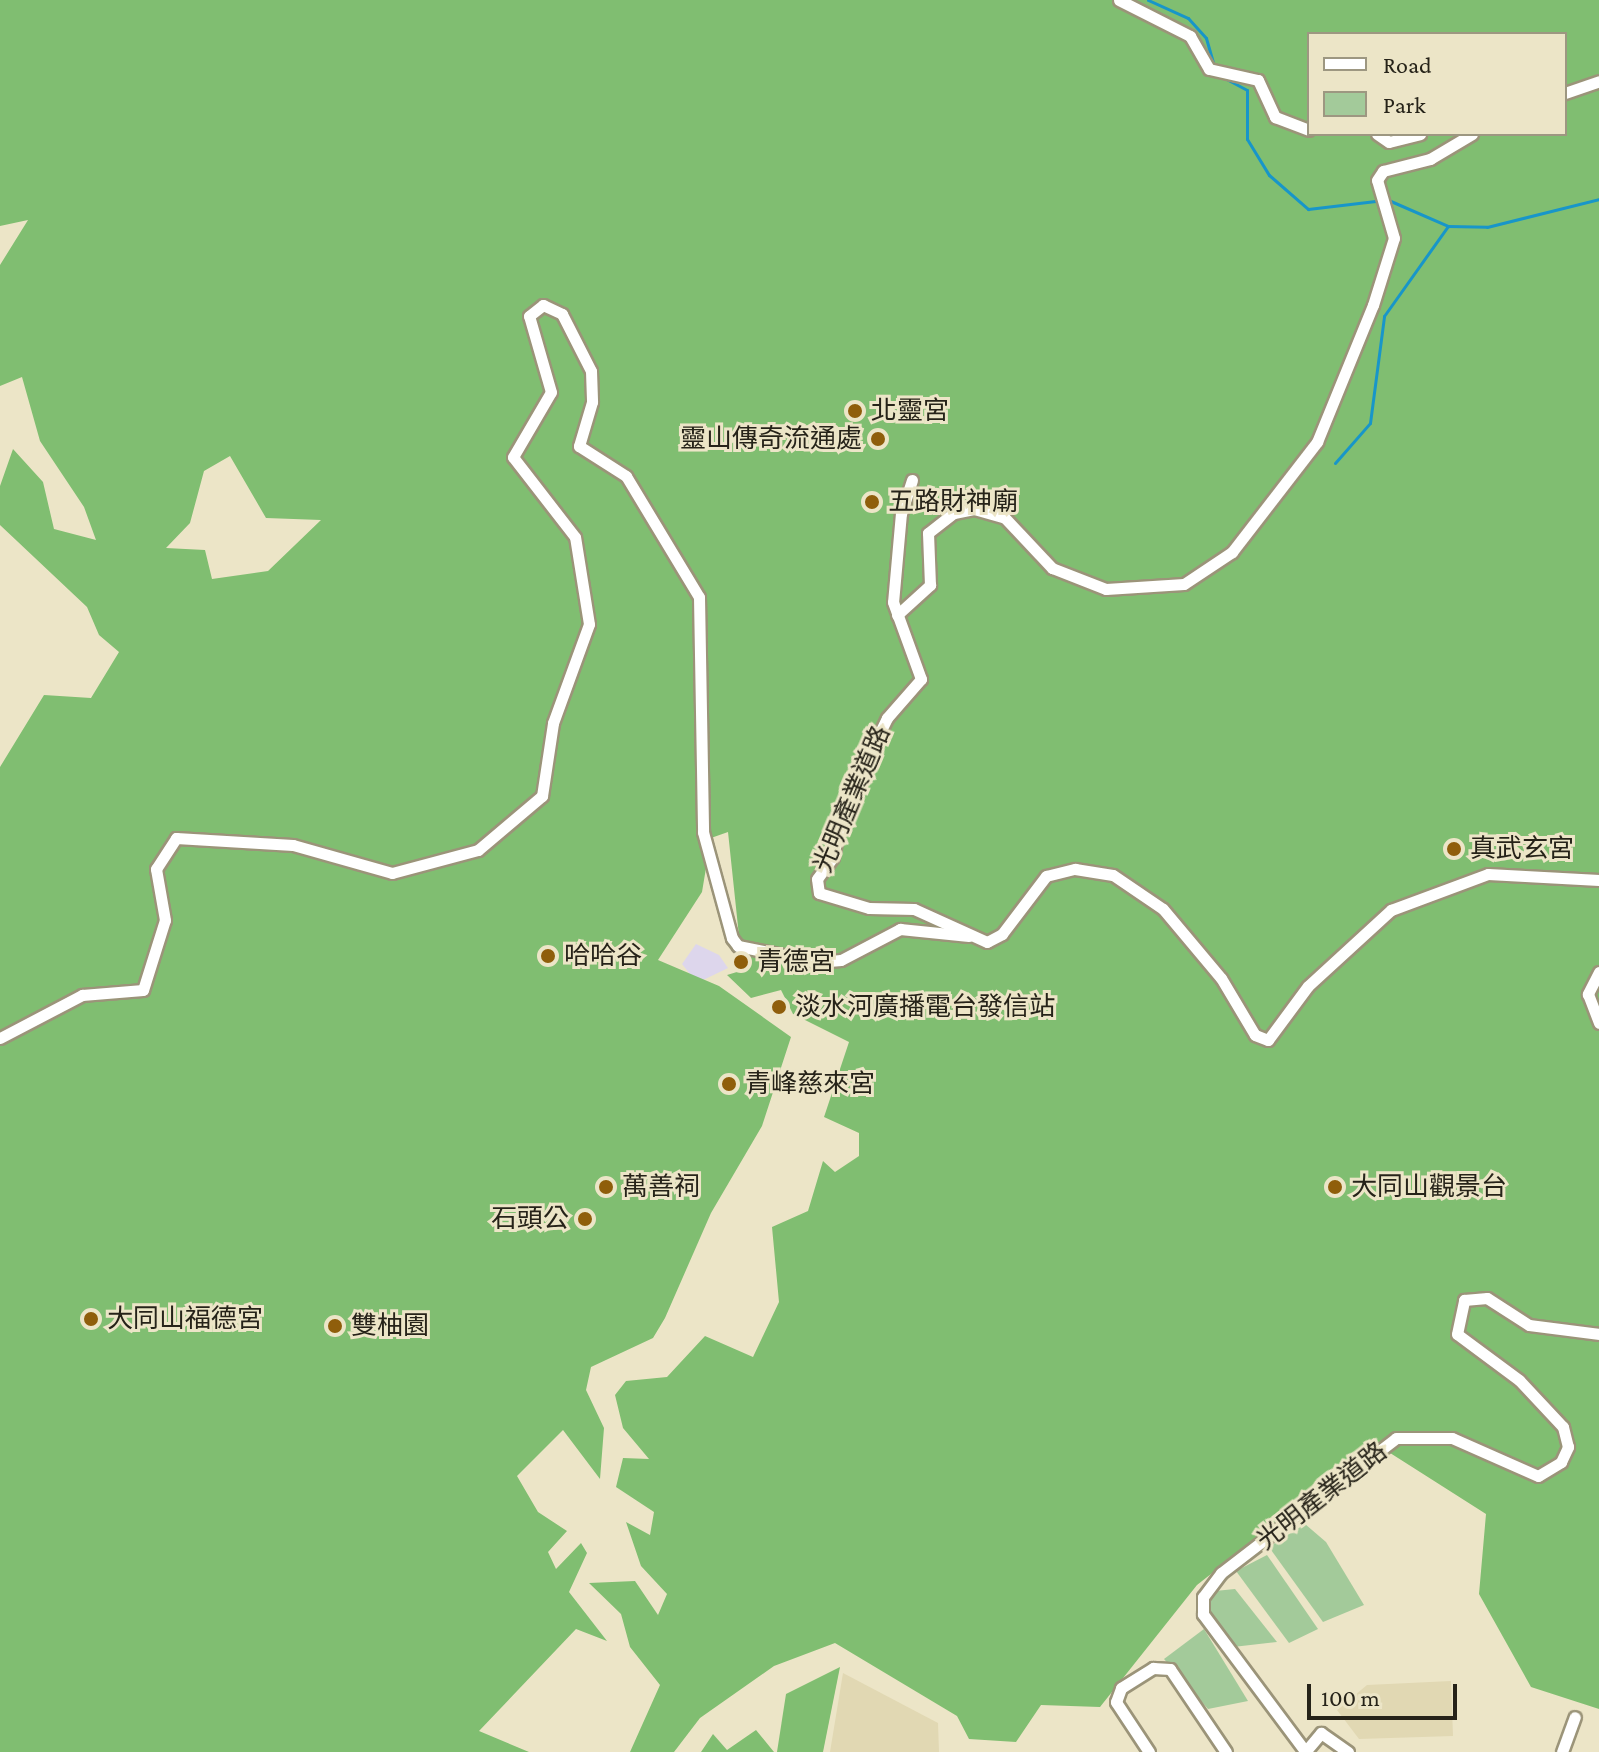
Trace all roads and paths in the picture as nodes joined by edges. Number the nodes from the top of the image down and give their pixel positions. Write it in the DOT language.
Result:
graph roads {
  1 [pos="1119,0"];
  2 [pos="1599,81"];
  3 [pos="1567,92"];
  4 [pos="1307,129"];
  5 [pos="1380,136"];
  6 [pos="1412,136"];
  7 [pos="1469,136"];
  8 [pos="912,480"];
  9 [pos="897,615"];
  10 [pos="1599,880"];
  11 [pos="969,936"];
  12 [pos="1599,972"];
  13 [pos="1599,1023"];
  14 [pos="0,1038"];
  15 [pos="1599,1334"];
  16 [pos="1575,1717"];
  17 [pos="1305,1751"];
  18 [pos="1149,1752"];
  19 [pos="1226,1752"];
  20 [pos="1348,1752"];
  21 [pos="1562,1752"];
  1 -- 4 [label="street"];
  2 -- 3 [label="street"];
  5 -- 6 [label="street"];
  7 -- 9 [label="street"];
  8 -- 9 [label="street, 光明產業道路"];
  9 -- 11 [label="street, 光明產業道路"];
  10 -- 11 [label="street"];
  11 -- 14 [label="street"];
  12 -- 13 [label="street"];
  15 -- 17 [label="street, 光明產業道路"];
  16 -- 21 [label="street"];
  17 -- 20 [label="street"];
  18 -- 19 [label="street"];
}
